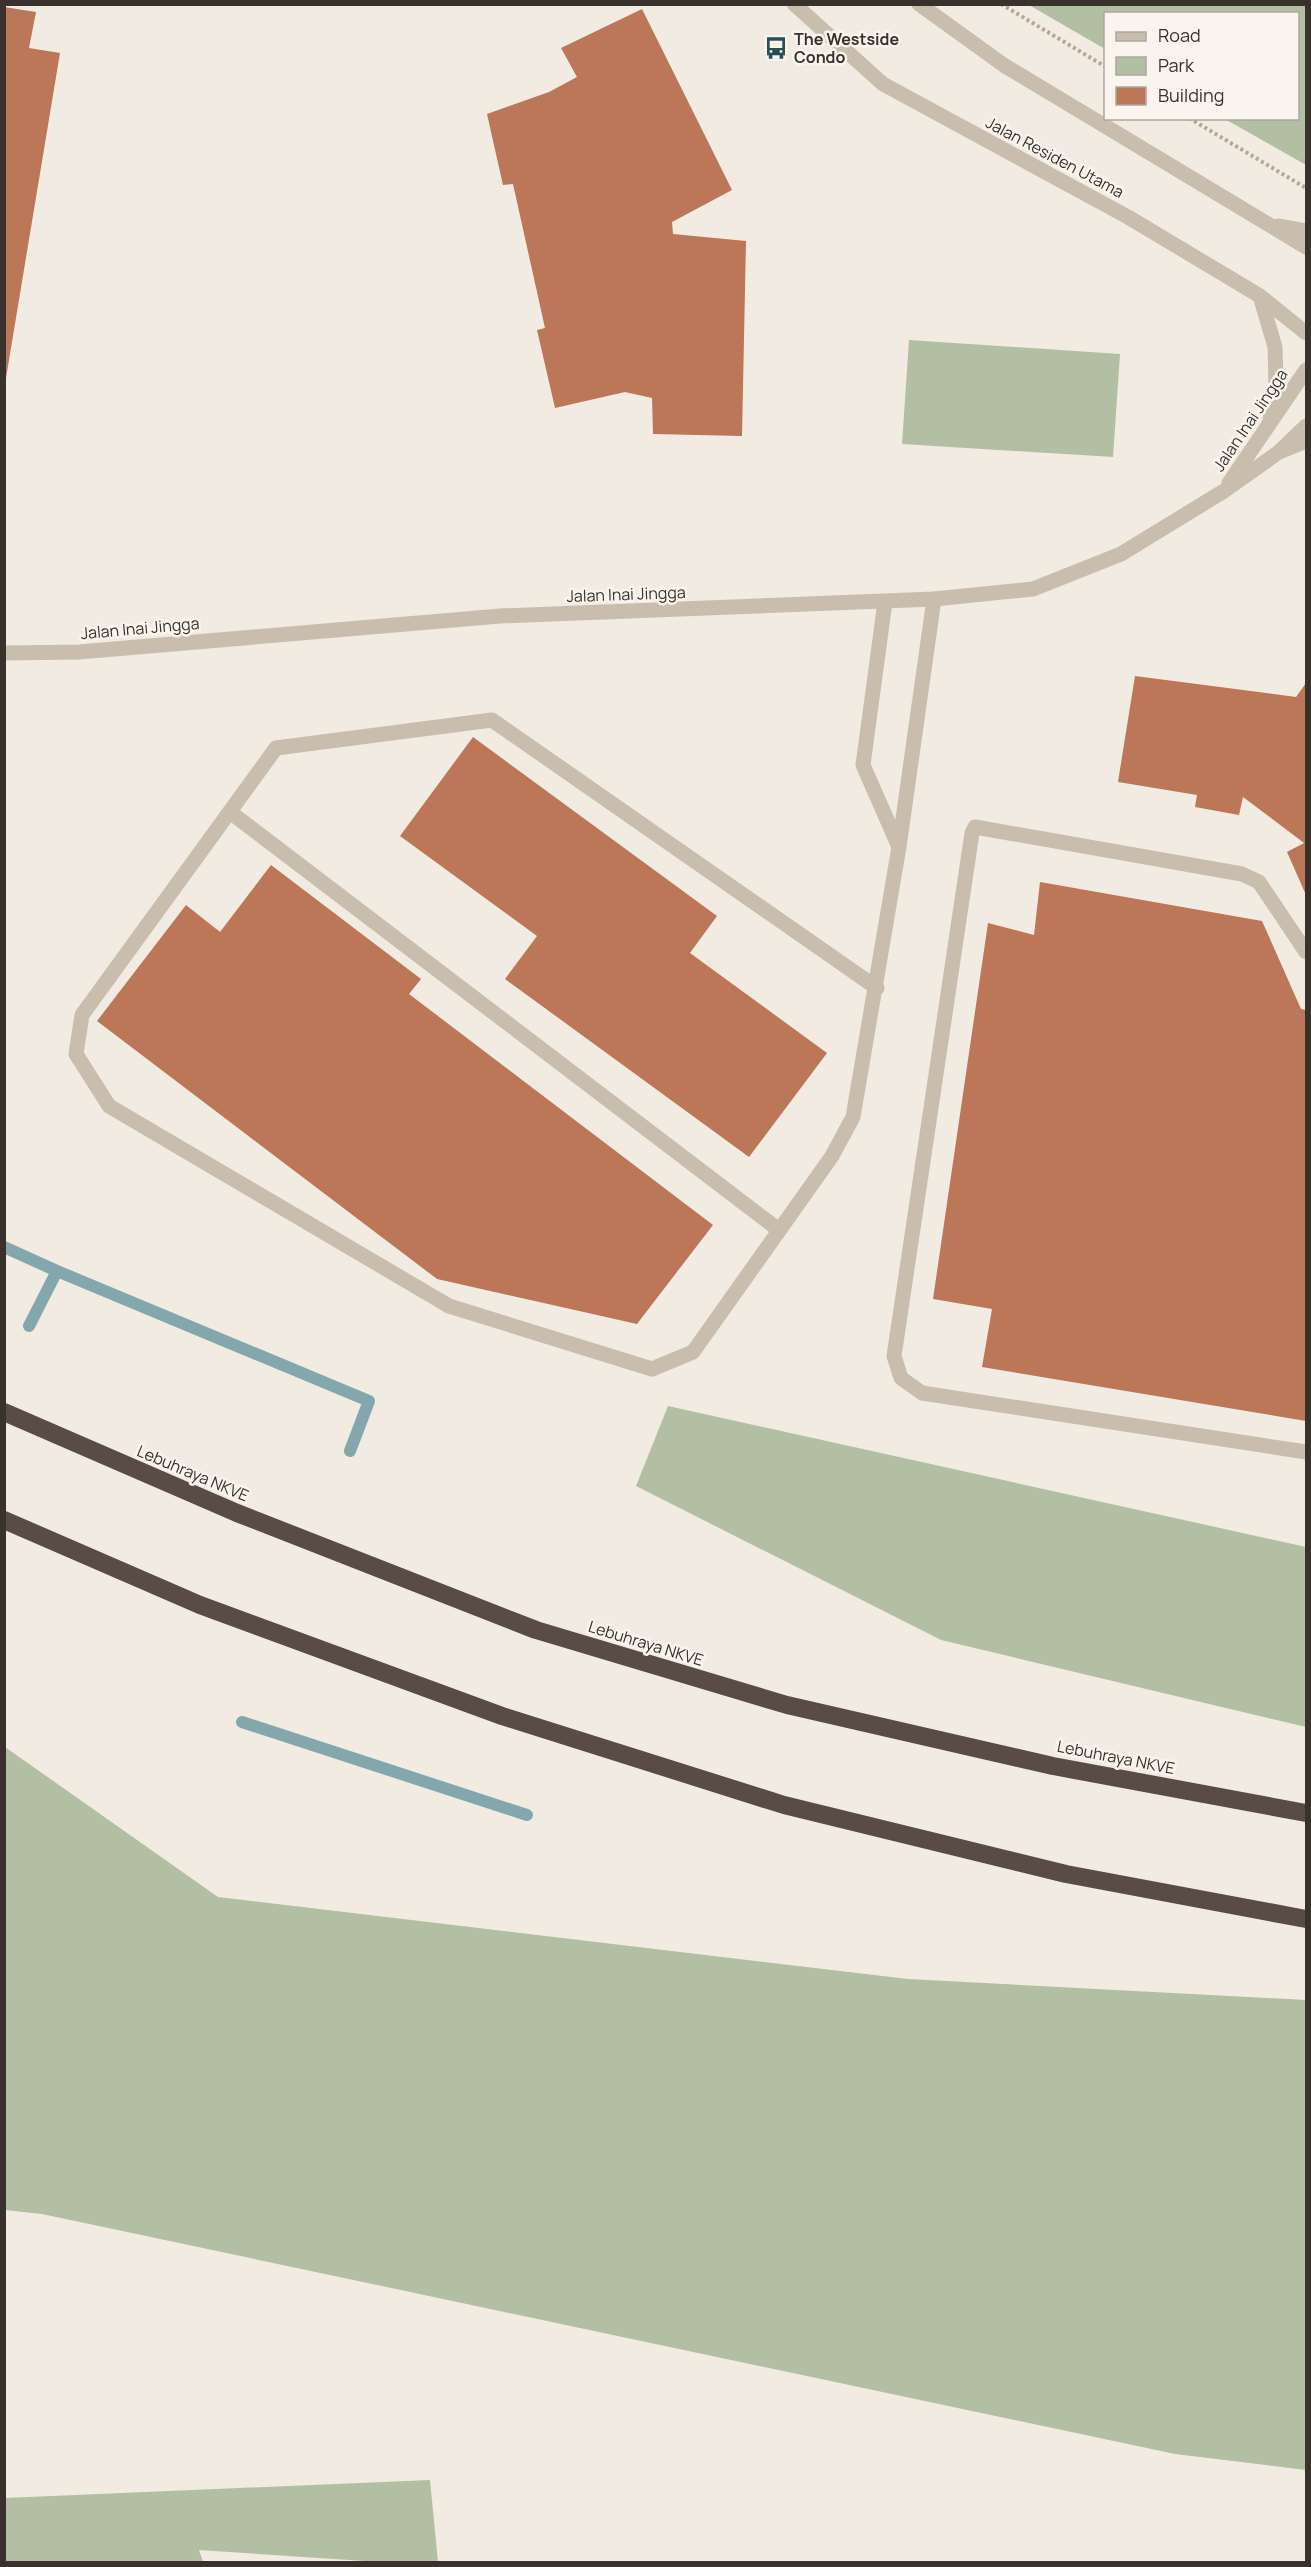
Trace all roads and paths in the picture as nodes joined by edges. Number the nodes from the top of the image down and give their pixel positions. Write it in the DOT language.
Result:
graph roads {
  1 [pos="794,4"];
  2 [pos="920,4"];
  3 [pos="1001,4"];
  4 [pos="1104,66"];
  5 [pos="1193,120"];
  6 [pos="1306,188"];
  7 [pos="1266,223"];
  8 [pos="1306,231"];
  9 [pos="1306,247"];
  10 [pos="1260,296"];
  11 [pos="1306,333"];
  12 [pos="1306,370"];
  13 [pos="1270,420"];
  14 [pos="1306,426"];
  15 [pos="1306,441"];
  16 [pos="1279,452"];
  17 [pos="1224,491"];
  18 [pos="934,599"];
  19 [pos="885,602"];
  20 [pos="4,653"];
  21 [pos="230,812"];
  22 [pos="899,848"];
  23 [pos="1306,952"];
  24 [pos="877,988"];
  25 [pos="779,1230"];
  26 [pos="4,1412"];
  27 [pos="1306,1452"];
  28 [pos="4,1520"];
  29 [pos="1306,1813"];
  30 [pos="1306,1919"];
  1 -- 10 [label="street, Jalan Residen Utama"];
  2 -- 7 [label="street"];
  3 -- 4 [label="path"];
  5 -- 6 [label="path"];
  7 -- 8 [label="street"];
  7 -- 9 [label="street"];
  10 -- 11 [label="street, Jalan Residen Utama"];
  10 -- 13 [label="street"];
  12 -- 13 [label="street, Jalan Inai Jingga"];
  13 -- 17 [label="street, Jalan Inai Jingga"];
  14 -- 16 [label="street, Jalan Inai Jingga"];
  15 -- 16 [label="street"];
  16 -- 17 [label="street, Jalan Inai Jingga"];
  17 -- 18 [label="street, Jalan Inai Jingga"];
  18 -- 19 [label="street, Jalan Inai Jingga"];
  18 -- 22 [label="street"];
  19 -- 20 [label="street, Jalan Inai Jingga"];
  19 -- 22 [label="street"];
  21 -- 24 [label="street"];
  21 -- 25 [label="street"];
  21 -- 25 [label="street"];
  22 -- 24 [label="street"];
  23 -- 27 [label="street"];
  24 -- 25 [label="street"];
  26 -- 29 [label="highway, Lebuhraya NKVE"];
  28 -- 30 [label="highway"];
}
